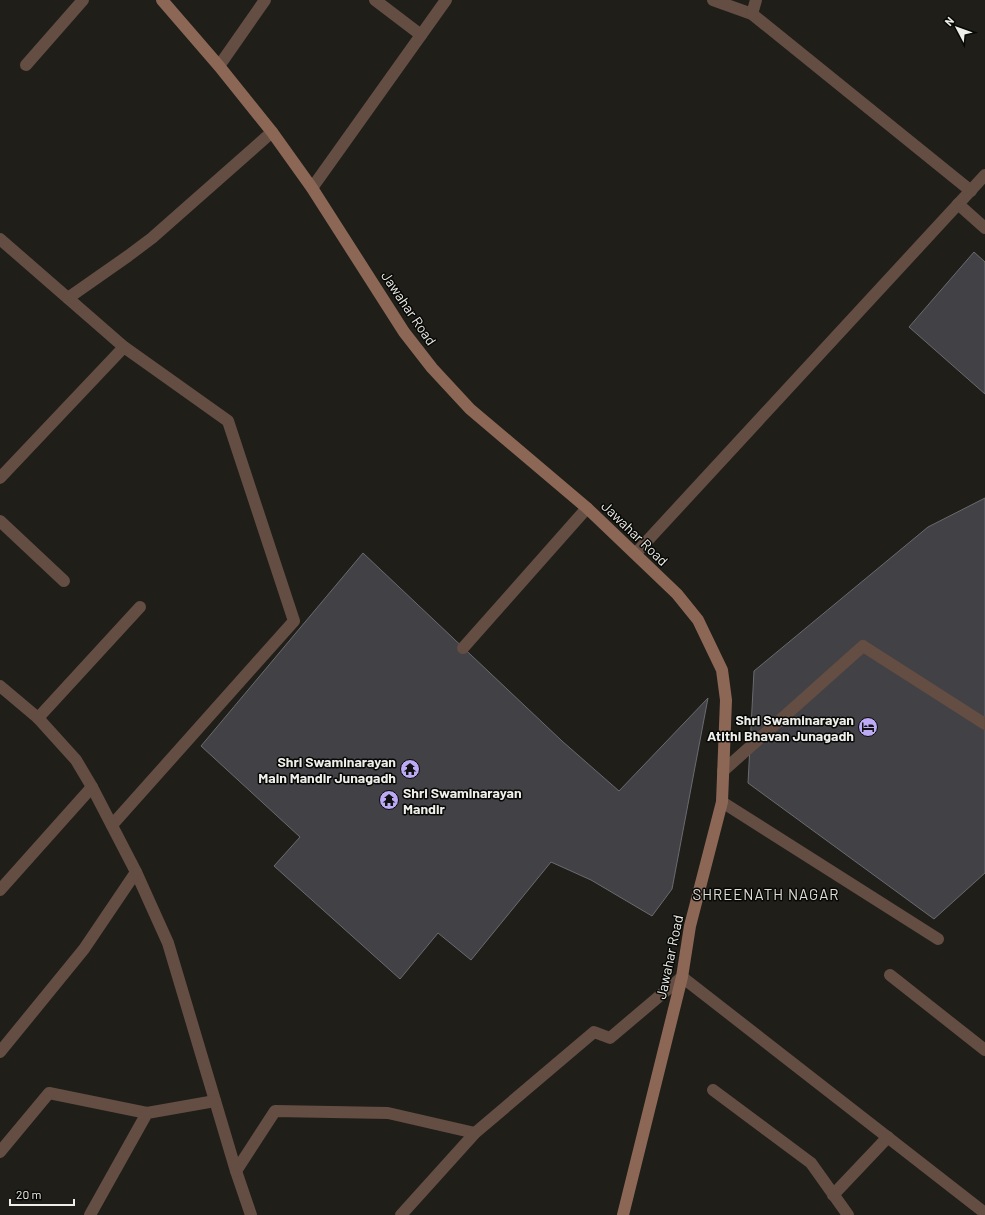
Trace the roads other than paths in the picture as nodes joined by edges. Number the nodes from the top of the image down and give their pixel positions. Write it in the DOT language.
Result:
graph roads {
  1 [pos="83,0"];
  2 [pos="162,0"];
  3 [pos="265,0"];
  4 [pos="375,0"];
  5 [pos="446,0"];
  6 [pos="713,0"];
  7 [pos="756,0"];
  8 [pos="752,14"];
  9 [pos="421,35"];
  10 [pos="26,65"];
  11 [pos="219,66"];
  12 [pos="272,132"];
  13 [pos="985,175"];
  14 [pos="312,188"];
  15 [pos="971,191"];
  16 [pos="958,204"];
  17 [pos="985,228"];
  18 [pos="0,239"];
  19 [pos="68,298"];
  20 [pos="124,346"];
  21 [pos="0,478"];
  22 [pos="587,508"];
  23 [pos="0,520"];
  24 [pos="636,554"];
  25 [pos="64,581"];
  26 [pos="140,607"];
  27 [pos="463,648"];
  28 [pos="0,686"];
  29 [pos="38,718"];
  30 [pos="985,724"];
  31 [pos="723,771"];
  32 [pos="92,787"];
  33 [pos="722,802"];
  34 [pos="112,825"];
  35 [pos="136,872"];
  36 [pos="0,890"];
  37 [pos="938,939"];
  38 [pos="890,975"];
  39 [pos="682,977"];
  40 [pos="985,1050"];
  41 [pos="0,1052"];
  42 [pos="713,1090"];
  43 [pos="215,1101"];
  44 [pos="146,1113"];
  45 [pos="475,1133"];
  46 [pos="888,1137"];
  47 [pos="0,1152"];
  48 [pos="236,1171"];
  49 [pos="833,1195"];
  50 [pos="985,1213"];
  51 [pos="90,1215"];
  52 [pos="251,1215"];
  53 [pos="401,1215"];
  54 [pos="623,1215"];
  55 [pos="848,1215"];
  1 -- 10 [label="street"];
  2 -- 11 [label="street, Jawahar Road"];
  3 -- 11 [label="street"];
  4 -- 9 [label="street"];
  5 -- 9 [label="street"];
  6 -- 8 [label="street"];
  7 -- 8 [label="street"];
  8 -- 15 [label="street"];
  9 -- 14 [label="street"];
  11 -- 12 [label="street, Jawahar Road"];
  12 -- 14 [label="street, Jawahar Road"];
  12 -- 19 [label="street"];
  13 -- 15 [label="street"];
  14 -- 22 [label="street, Jawahar Road"];
  15 -- 16 [label="street"];
  16 -- 17 [label="street"];
  16 -- 24 [label="street"];
  18 -- 19 [label="street"];
  19 -- 20 [label="street"];
  20 -- 21 [label="street"];
  20 -- 34 [label="street"];
  22 -- 24 [label="street, Jawahar Road"];
  22 -- 27 [label="street"];
  23 -- 25 [label="street"];
  24 -- 31 [label="street, Jawahar Road"];
  26 -- 29 [label="street"];
  28 -- 29 [label="street"];
  29 -- 32 [label="street"];
  30 -- 31 [label="street"];
  31 -- 33 [label="street, Jawahar Road"];
  32 -- 34 [label="street"];
  32 -- 36 [label="street"];
  33 -- 37 [label="street"];
  33 -- 39 [label="street, Jawahar Road"];
  34 -- 35 [label="street"];
  35 -- 41 [label="street"];
  35 -- 43 [label="street"];
  38 -- 40 [label="street"];
  39 -- 45 [label="street"];
  39 -- 46 [label="street"];
  39 -- 54 [label="street, Jawahar Road"];
  42 -- 49 [label="street"];
  43 -- 44 [label="street"];
  43 -- 48 [label="street"];
  44 -- 47 [label="street"];
  44 -- 51 [label="street"];
  45 -- 48 [label="street"];
  45 -- 53 [label="street"];
  46 -- 49 [label="street"];
  46 -- 50 [label="street"];
  48 -- 52 [label="street"];
  49 -- 55 [label="street"];
}
